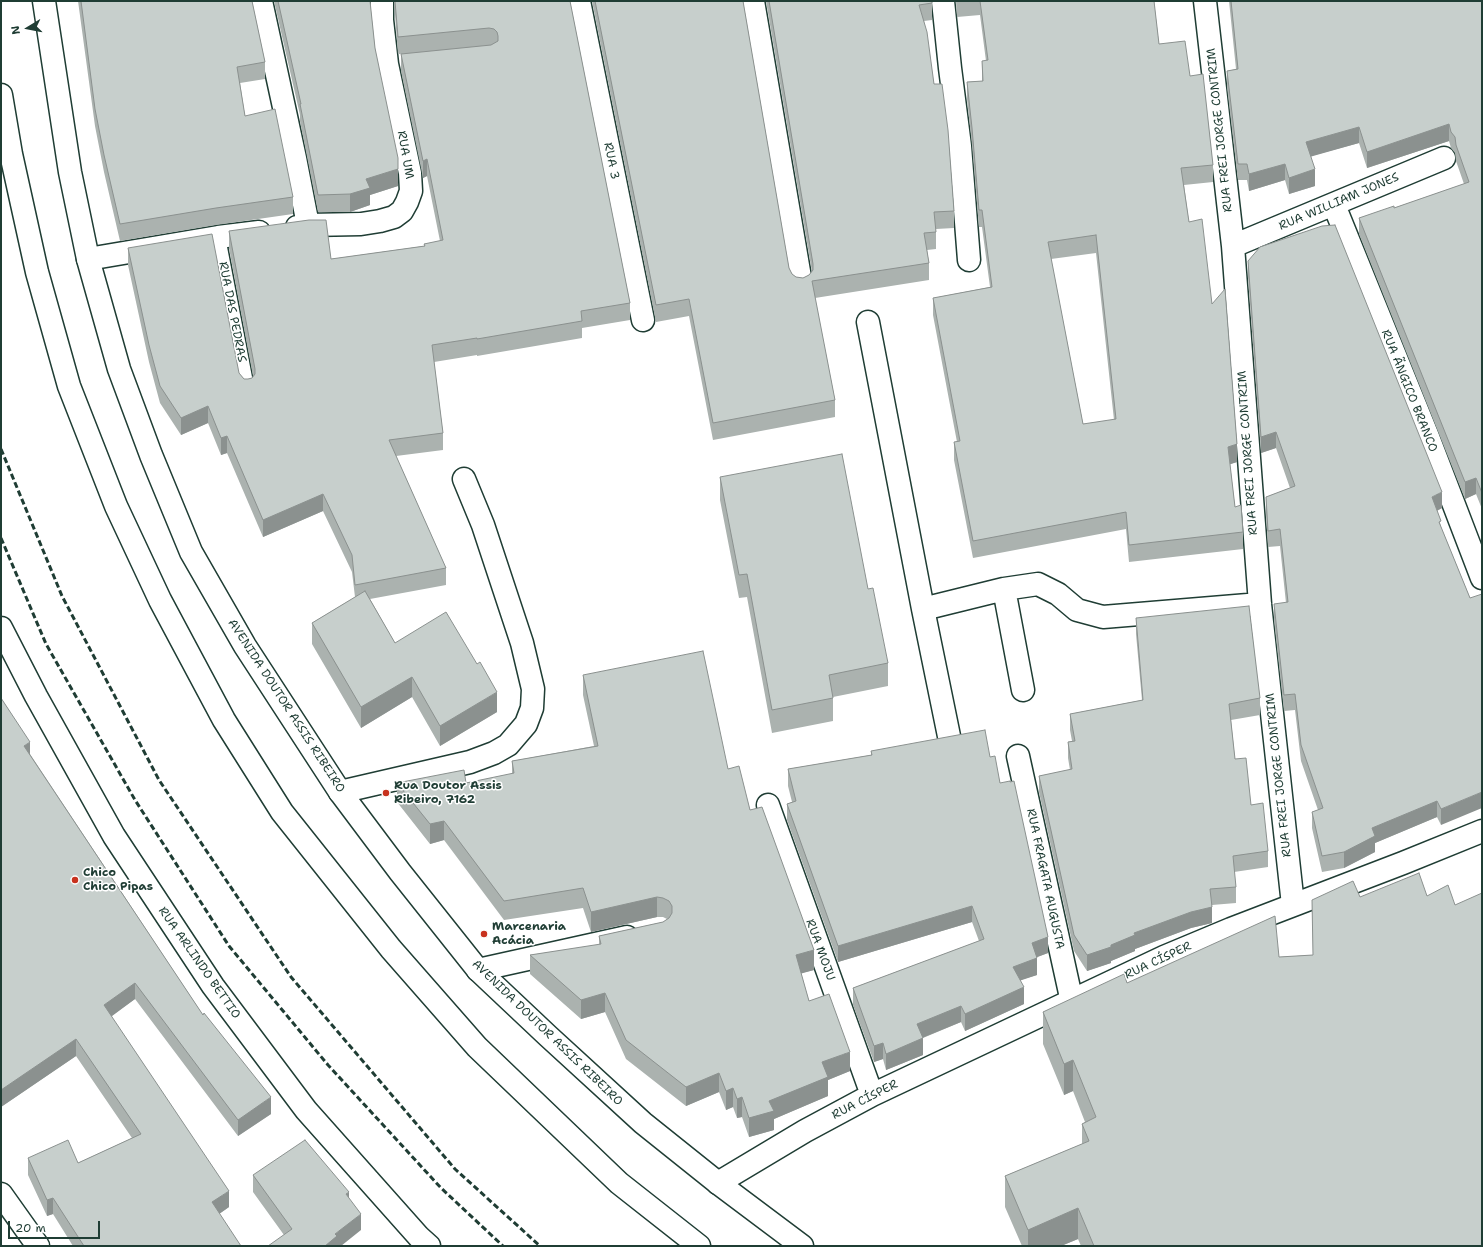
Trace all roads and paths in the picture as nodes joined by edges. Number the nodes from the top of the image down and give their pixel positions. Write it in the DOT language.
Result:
graph roads {
  1 [pos="44,1"];
  2 [pos="261,1"];
  3 [pos="382,1"];
  4 [pos="579,1"];
  5 [pos="753,1"];
  6 [pos="943,1"];
  7 [pos="1205,1"];
  8 [pos="1,95"];
  9 [pos="1444,158"];
  10 [pos="1334,205"];
  11 [pos="308,225"];
  12 [pos="218,237"];
  13 [pos="1233,246"];
  14 [pos="88,259"];
  15 [pos="969,260"];
  16 [pos="801,282"];
  17 [pos="643,320"];
  18 [pos="868,322"];
  19 [pos="247,388"];
  20 [pos="464,478"];
  21 [pos="1482,578"];
  22 [pos="1004,590"];
  23 [pos="1260,604"];
  24 [pos="922,608"];
  25 [pos="1,628"];
  26 [pos="1023,690"];
  27 [pos="950,741"];
  28 [pos="1018,756"];
  29 [pos="340,792"];
  30 [pos="768,805"];
  31 [pos="1482,830"];
  32 [pos="1293,904"];
  33 [pos="645,933"];
  34 [pos="478,970"];
  35 [pos="1072,1002"];
  36 [pos="872,1095"];
  37 [pos="718,1183"];
  38 [pos="1,1194"];
  39 [pos="419,1243"];
  40 [pos="38,1246"];
  41 [pos="699,1246"];
  42 [pos="802,1246"];
  1 -- 14 [label="street, AVENIDA DOUTOR ASSIS RIBEIRO"];
  2 -- 11 [label="street"];
  3 -- 11 [label="street, RUA UM"];
  4 -- 17 [label="street, RUA 3"];
  5 -- 16 [label="street"];
  6 -- 15 [label="street"];
  7 -- 13 [label="street, RUA FREI JORGE CONTRIM"];
  8 -- 41 [label="street"];
  9 -- 10 [label="street, RUA WILLIAM JONES"];
  10 -- 13 [label="street, RUA WILLIAM JONES"];
  10 -- 21 [label="street, RUA ÃNGICO BRANCO"];
  11 -- 12 [label="street, RUA UM"];
  12 -- 14 [label="street, RUA UM"];
  12 -- 19 [label="lane, RUA DAS PEDRAS"];
  13 -- 23 [label="street, RUA FREI JORGE CONTRIM"];
  14 -- 29 [label="street, AVENIDA DOUTOR ASSIS RIBEIRO"];
  18 -- 24 [label="street"];
  20 -- 29 [label="street"];
  22 -- 23 [label="street"];
  22 -- 24 [label="street"];
  22 -- 26 [label="street"];
  23 -- 32 [label="street, RUA FREI JORGE CONTRIM"];
  24 -- 27 [label="street"];
  25 -- 39 [label="street, RUA ARLINDO BETTIO"];
  28 -- 35 [label="street, RUA FRAGATA AUGUSTA"];
  29 -- 34 [label="street, AVENIDA DOUTOR ASSIS RIBEIRO"];
  30 -- 36 [label="street, RUA MOJU"];
  31 -- 32 [label="street, RUA CÍSPER"];
  32 -- 35 [label="street, RUA CÍSPER"];
  33 -- 34 [label="street"];
  34 -- 37 [label="street, AVENIDA DOUTOR ASSIS RIBEIRO"];
  35 -- 36 [label="street, RUA CÍSPER"];
  36 -- 37 [label="street, RUA CÍSPER"];
  37 -- 42 [label="street, AVENIDA DOUTOR ASSIS RIBEIRO"];
  38 -- 40 [label="street"];
}
